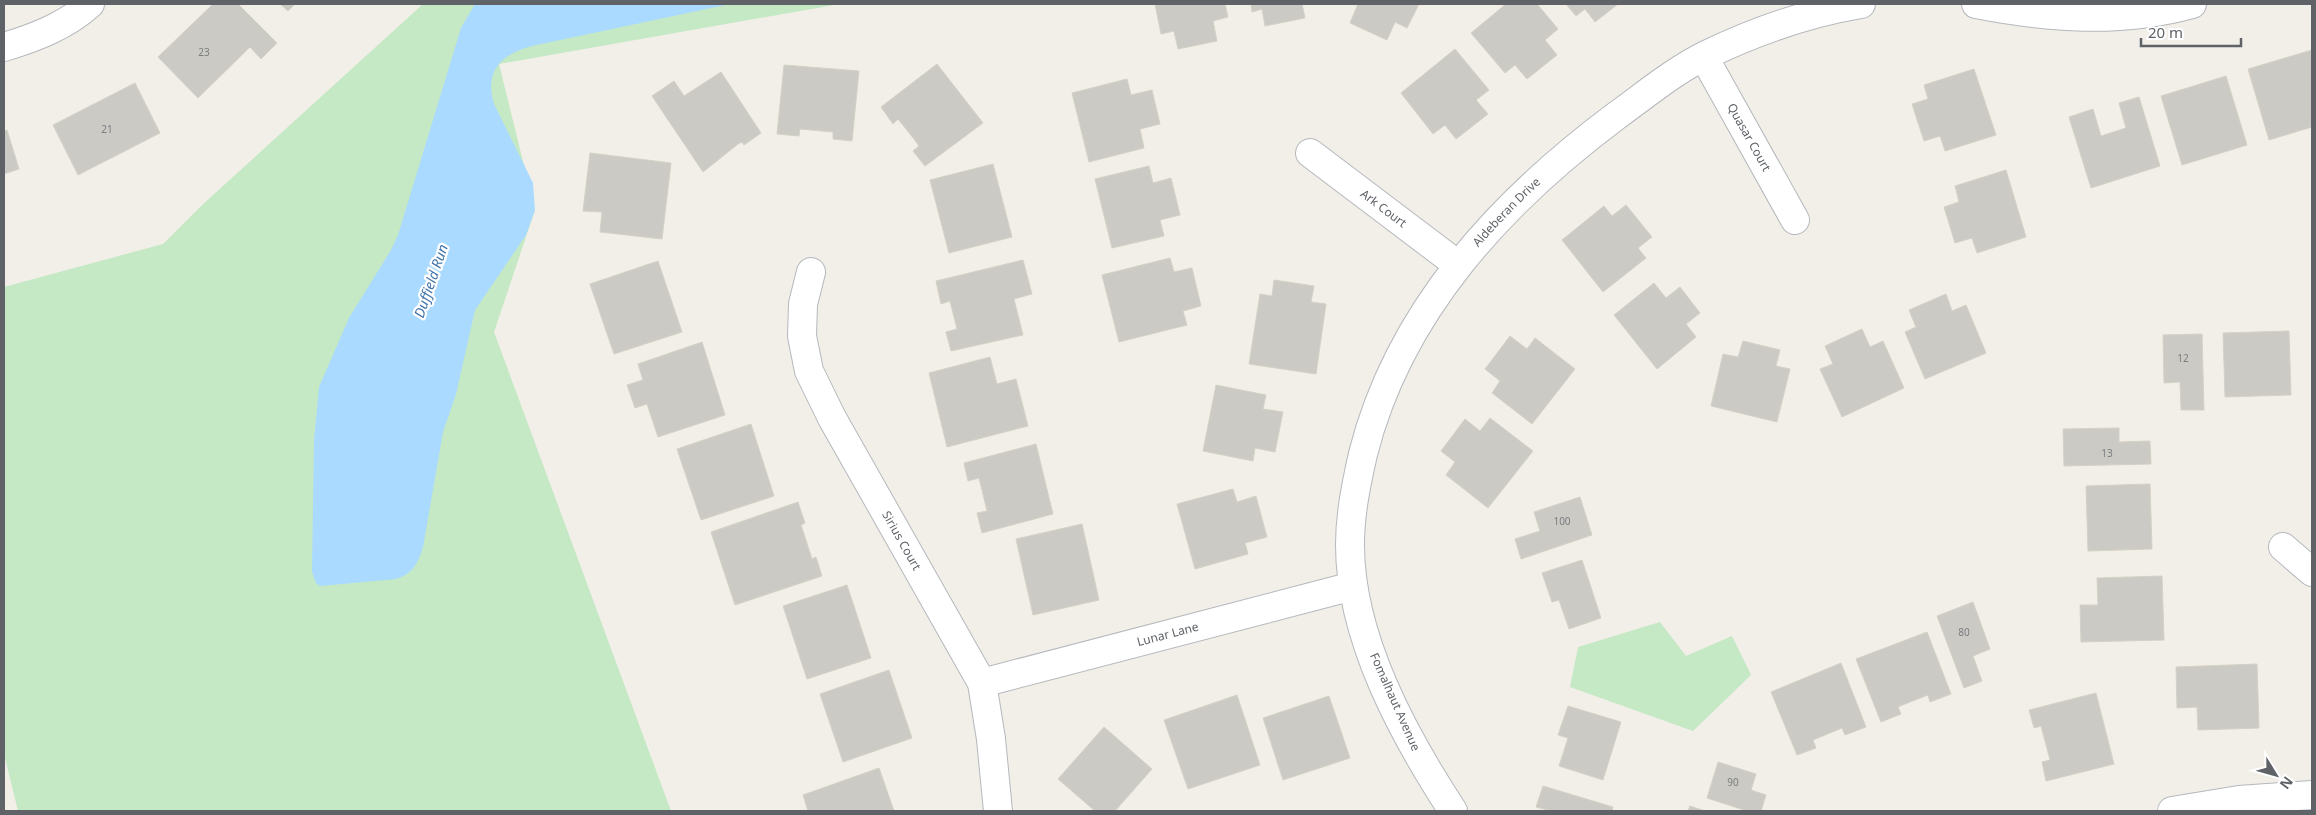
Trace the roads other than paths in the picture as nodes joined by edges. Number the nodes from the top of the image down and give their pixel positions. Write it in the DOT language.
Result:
graph roads {
  1 [pos="90,4"];
  2 [pos="1861,4"];
  3 [pos="1976,4"];
  4 [pos="2192,4"];
  5 [pos="4,47"];
  6 [pos="1704,56"];
  7 [pos="1310,153"];
  8 [pos="1795,220"];
  9 [pos="1458,265"];
  10 [pos="811,272"];
  11 [pos="2283,547"];
  12 [pos="2312,572"];
  13 [pos="1353,586"];
  14 [pos="982,683"];
  15 [pos="2312,795"];
  16 [pos="998,811"];
  17 [pos="1454,811"];
  18 [pos="2172,811"];
  1 -- 5 [label="street"];
  2 -- 6 [label="street, Aldeberan Drive"];
  3 -- 4 [label="street"];
  6 -- 8 [label="street, Quasar Court"];
  6 -- 9 [label="street, Aldeberan Drive"];
  7 -- 9 [label="street, Ark Court"];
  9 -- 13 [label="street, Aldeberan Drive"];
  10 -- 14 [label="street, Sirius Court"];
  11 -- 12 [label="street"];
  13 -- 14 [label="street, Lunar Lane"];
  13 -- 17 [label="street, Fomalhaut Avenue"];
  14 -- 16 [label="street, Sirius Court"];
  15 -- 18 [label="street"];
}
